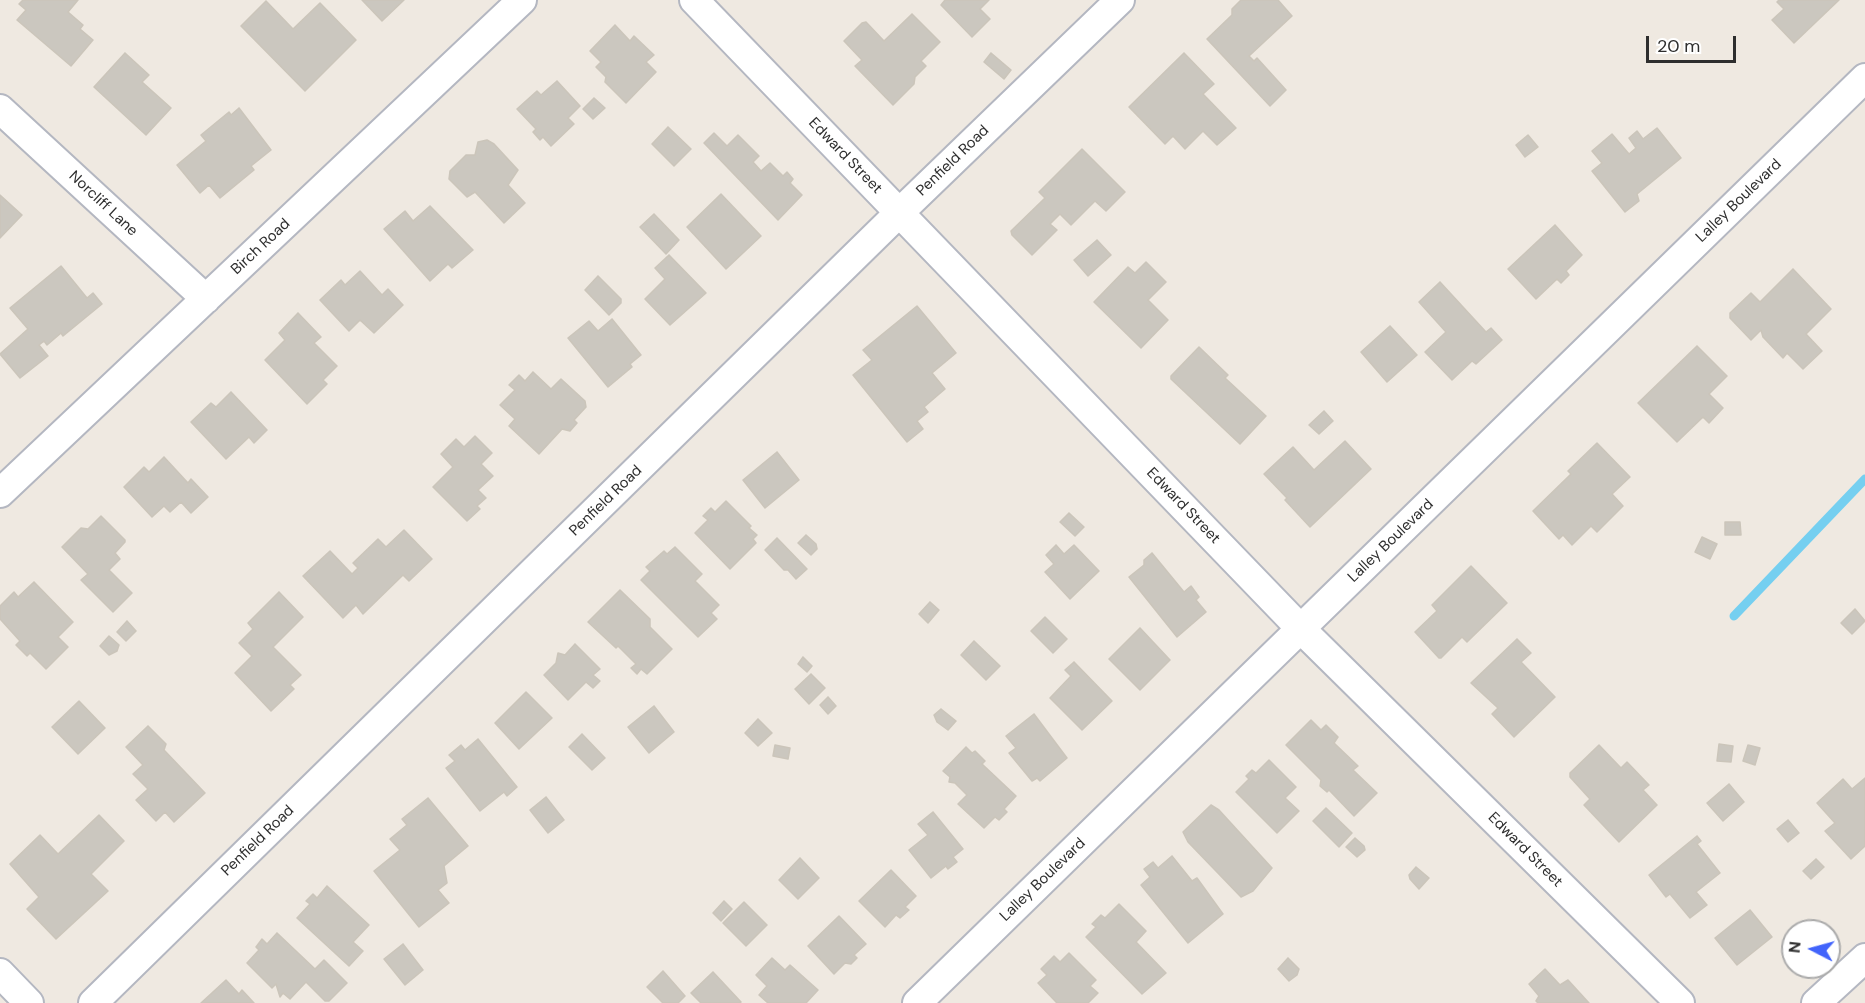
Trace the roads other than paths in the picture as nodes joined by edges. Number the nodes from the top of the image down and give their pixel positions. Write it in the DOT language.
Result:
graph roads {
  1 [pos="522,0"];
  2 [pos="694,0"];
  3 [pos="1120,0"];
  4 [pos="1865,78"];
  5 [pos="0,109"];
  6 [pos="900,212"];
  7 [pos="206,299"];
  8 [pos="0,493"];
  9 [pos="1301,629"];
  10 [pos="1865,958"];
  11 [pos="0,974"];
  12 [pos="29,1003"];
  13 [pos="93,1003"];
  14 [pos="917,1003"];
  15 [pos="1680,1003"];
  16 [pos="1816,1003"];
  1 -- 7 [label="street, Birch Road"];
  2 -- 6 [label="street, Edward Street"];
  3 -- 6 [label="street, Penfield Road"];
  4 -- 9 [label="street, Lalley Boulevard"];
  5 -- 7 [label="street, Norcliff Lane"];
  6 -- 9 [label="street, Edward Street"];
  6 -- 13 [label="street, Penfield Road"];
  7 -- 8 [label="street, Birch Road"];
  9 -- 14 [label="street, Lalley Boulevard"];
  9 -- 15 [label="street, Edward Street"];
  10 -- 16 [label="street"];
  11 -- 12 [label="street"];
}
